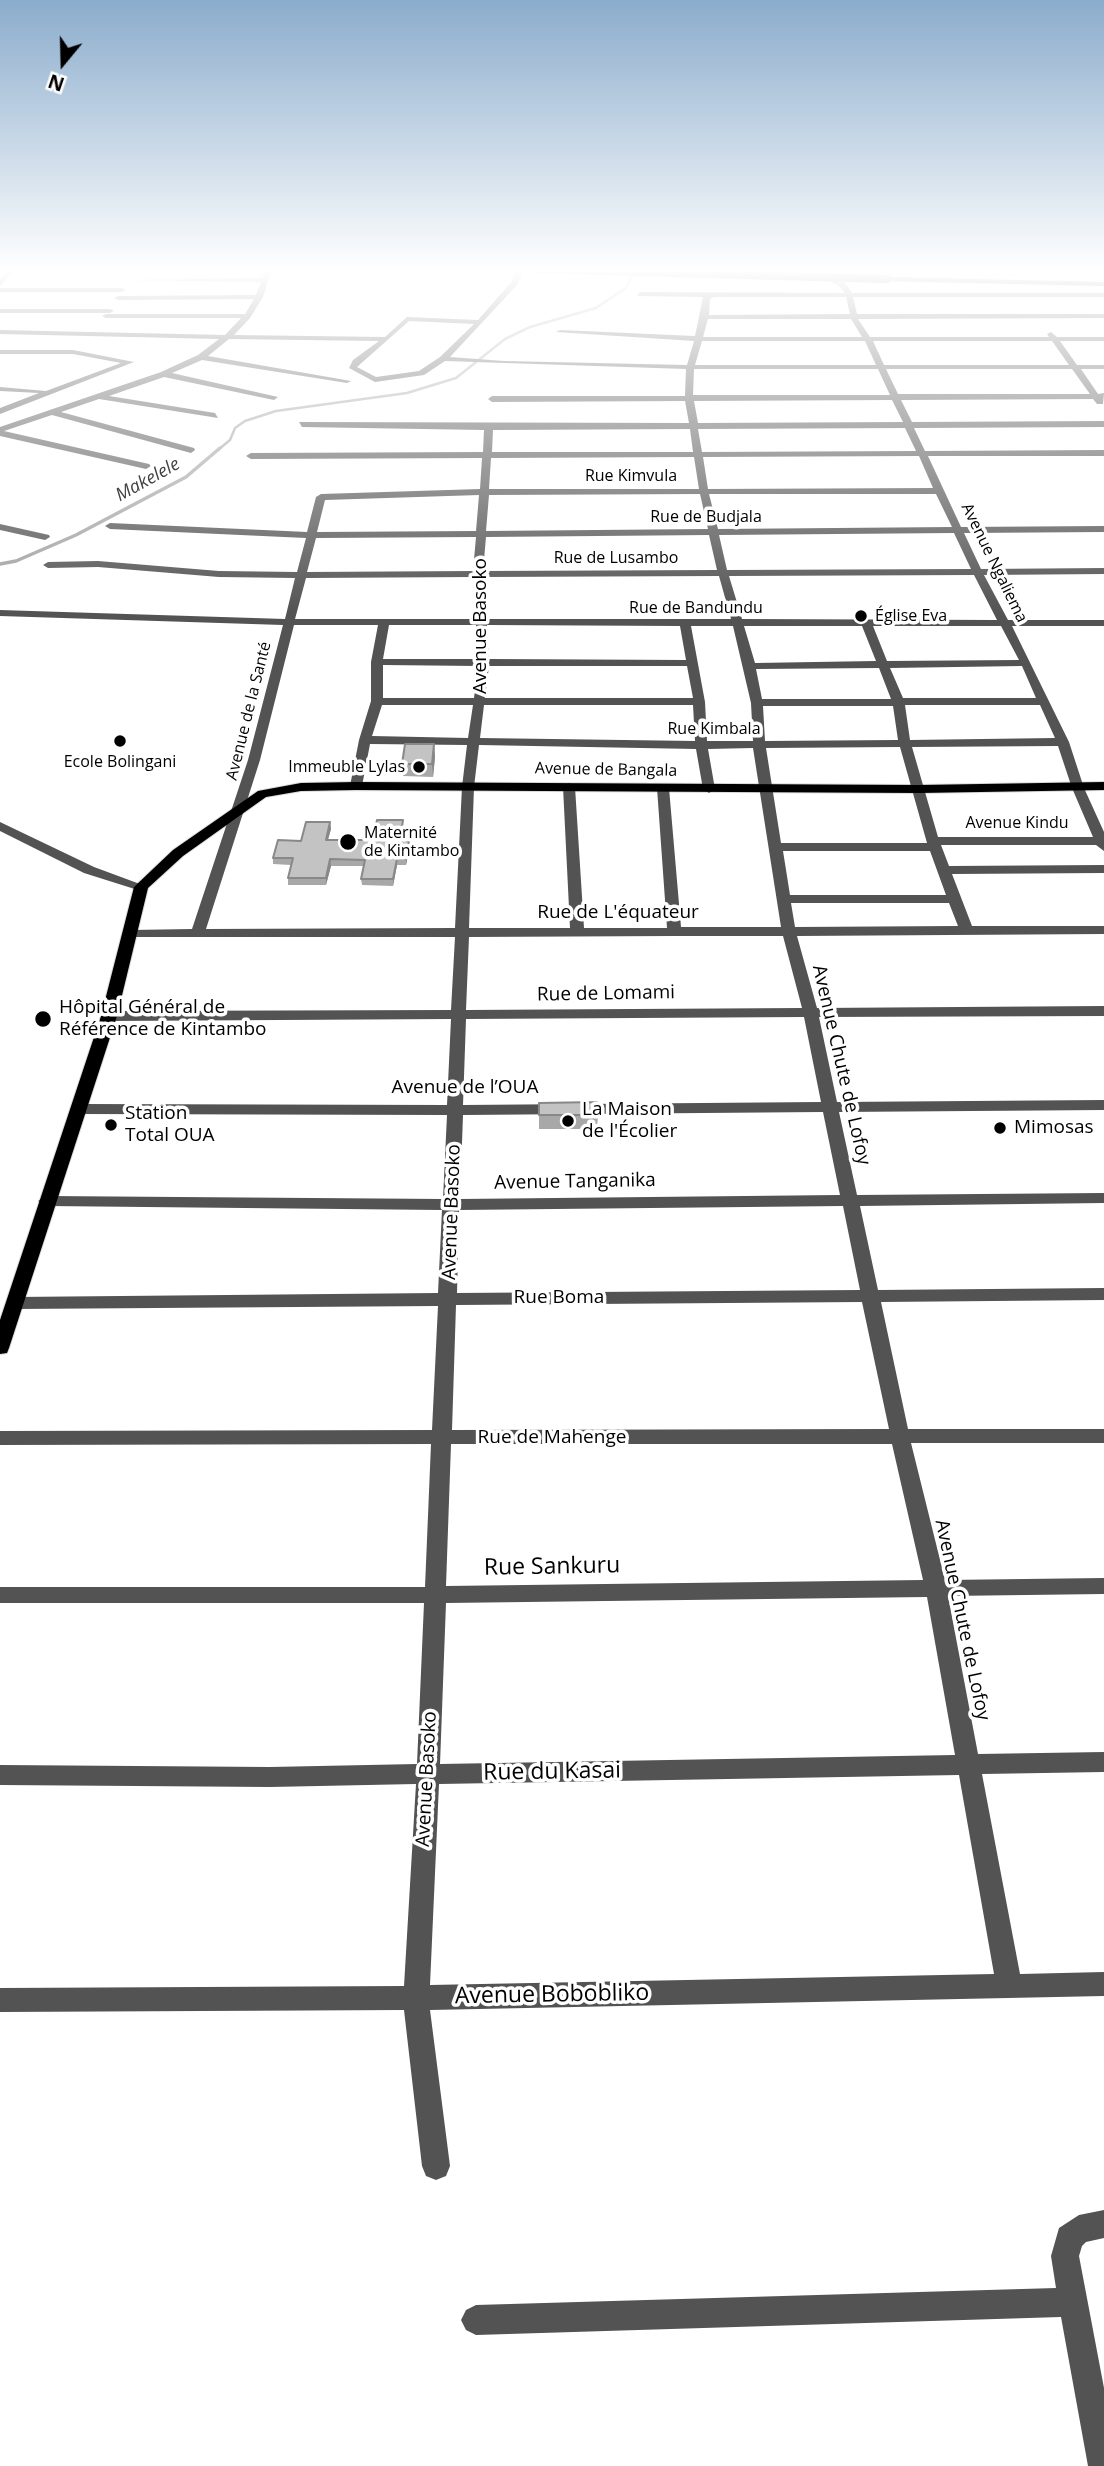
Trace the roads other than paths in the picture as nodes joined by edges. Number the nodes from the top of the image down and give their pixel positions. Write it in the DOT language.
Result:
graph roads {
  1 [pos="71,384"];
  2 [pos="134,384"];
  3 [pos="212,384"];
  4 [pos="689,384"];
  5 [pos="888,384"];
  6 [pos="53,391"];
  7 [pos="0,392"];
  8 [pos="98,396"];
  9 [pos="1099,396"];
  10 [pos="274,397"];
  11 [pos="689,397"];
  12 [pos="895,397"];
  13 [pos="492,399"];
  14 [pos="26,401"];
  15 [pos="1104,407"];
  16 [pos="0,411"];
  17 [pos="51,412"];
  18 [pos="215,416"];
  19 [pos="302,424"];
  20 [pos="908,424"];
  21 [pos="1104,424"];
  22 [pos="692,425"];
  23 [pos="489,427"];
  24 [pos="0,432"];
  25 [pos="191,450"];
  26 [pos="1104,453"];
  27 [pos="921,454"];
  28 [pos="251,456"];
  29 [pos="488,456"];
  30 [pos="700,456"];
  31 [pos="146,467"];
  32 [pos="939,491"];
  33 [pos="485,492"];
  34 [pos="704,492"];
  35 [pos="323,496"];
  36 [pos="110,526"];
  37 [pos="0,527"];
  38 [pos="1104,529"];
  39 [pos="959,530"];
  40 [pos="482,533"];
  41 [pos="713,533"];
  42 [pos="309,536"];
  43 [pos="45,537"];
  44 [pos="48,565"];
  45 [pos="977,571"];
  46 [pos="1104,571"];
  47 [pos="723,573"];
  48 [pos="299,575"];
  49 [pos="478,575"];
  50 [pos="0,613"];
  51 [pos="289,622"];
  52 [pos="384,622"];
  53 [pos="482,622"];
  54 [pos="1002,622"];
  55 [pos="1104,623"];
  56 [pos="685,624"];
  57 [pos="737,624"];
  58 [pos="866,624"];
  59 [pos="377,662"];
  60 [pos="484,662"];
  61 [pos="693,663"];
  62 [pos="1026,663"];
  63 [pos="750,666"];
  64 [pos="884,666"];
  65 [pos="377,701"];
  66 [pos="481,701"];
  67 [pos="1041,701"];
  68 [pos="699,702"];
  69 [pos="898,702"];
  70 [pos="757,703"];
  71 [pos="365,740"];
  72 [pos="473,742"];
  73 [pos="1063,742"];
  74 [pos="905,744"];
  75 [pos="701,745"];
  76 [pos="759,745"];
  77 [pos="356,786"];
  78 [pos="1104,786"];
  79 [pos="468,787"];
  80 [pos="569,787"];
  81 [pos="663,788"];
  82 [pos="766,788"];
  83 [pos="1078,788"];
  84 [pos="709,789"];
  85 [pos="919,789"];
  86 [pos="240,807"];
  87 [pos="0,826"];
  88 [pos="934,844"];
  89 [pos="1103,844"];
  90 [pos="775,847"];
  91 [pos="1104,869"];
  92 [pos="943,870"];
  93 [pos="141,887"];
  94 [pos="783,899"];
  95 [pos="954,899"];
  96 [pos="1104,930"];
  97 [pos="577,932"];
  98 [pos="674,932"];
  99 [pos="789,932"];
  100 [pos="967,932"];
  101 [pos="198,933"];
  102 [pos="463,933"];
  103 [pos="131,934"];
  104 [pos="810,1011"];
  105 [pos="1104,1011"];
  106 [pos="110,1016"];
  107 [pos="458,1016"];
  108 [pos="1104,1105"];
  109 [pos="832,1107"];
  110 [pos="78,1109"];
  111 [pos="456,1110"];
  112 [pos="1104,1198"];
  113 [pos="849,1200"];
  114 [pos="47,1201"];
  115 [pos="451,1205"];
  116 [pos="1104,1294"];
  117 [pos="871,1296"];
  118 [pos="448,1299"];
  119 [pos="15,1303"];
  120 [pos="0,1348"];
  121 [pos="1104,1436"];
  122 [pos="900,1437"];
  123 [pos="0,1438"];
  124 [pos="441,1439"];
  125 [pos="1104,1586"];
  126 [pos="936,1588"];
  127 [pos="0,1595"];
  128 [pos="434,1595"];
  129 [pos="1104,1762"];
  130 [pos="970,1766"];
  131 [pos="428,1773"];
  132 [pos="0,1775"];
  133 [pos="1104,1984"];
  134 [pos="1009,1985"];
  135 [pos="415,1998"];
  136 [pos="0,2000"];
  137 [pos="436,2166"];
  138 [pos="1104,2224"];
  139 [pos="1073,2302"];
  140 [pos="476,2320"];
  141 [pos="1103,2466"];
  1 -- 6 [label="street"];
  2 -- 8 [label="street"];
  3 -- 10 [label="street"];
  4 -- 11 [label="street, Avenue Chute de Lofoy"];
  5 -- 12 [label="street, Avenue Ngaliema"];
  6 -- 7 [label="street"];
  6 -- 14 [label="street"];
  7 -- 14 [label="street"];
  8 -- 17 [label="street"];
  8 -- 18 [label="street"];
  9 -- 12 [label="street"];
  9 -- 15 [label="street"];
  11 -- 12 [label="street"];
  11 -- 13 [label="street"];
  11 -- 22 [label="street, Avenue Chute de Lofoy"];
  12 -- 20 [label="street, Avenue Ngaliema"];
  14 -- 16 [label="street"];
  17 -- 24 [label="street"];
  17 -- 25 [label="street"];
  19 -- 23 [label="street"];
  20 -- 21 [label="street"];
  20 -- 22 [label="street"];
  20 -- 27 [label="street, Avenue Ngaliema"];
  22 -- 23 [label="street"];
  22 -- 30 [label="street, Avenue Chute de Lofoy"];
  23 -- 29 [label="street, Avenue Basoko"];
  24 -- 31 [label="street"];
  26 -- 27 [label="street"];
  27 -- 30 [label="street"];
  27 -- 32 [label="street, Avenue Ngaliema"];
  28 -- 29 [label="street"];
  29 -- 30 [label="street"];
  29 -- 33 [label="street, Avenue Basoko"];
  30 -- 34 [label="street, Avenue Chute de Lofoy"];
  32 -- 34 [label="street, Rue Kimvula"];
  32 -- 39 [label="street, Avenue Ngaliema"];
  33 -- 34 [label="street, Rue Kimvula"];
  33 -- 35 [label="street, Rue Kimvula"];
  33 -- 40 [label="street, Avenue Basoko"];
  34 -- 41 [label="street, Avenue Chute de Lofoy"];
  35 -- 42 [label="street, Avenue de la Santé"];
  36 -- 42 [label="street, Rue de Budjala"];
  37 -- 43 [label="street"];
  38 -- 39 [label="street, Rue de Budjala"];
  39 -- 41 [label="street, Rue de Budjala"];
  39 -- 45 [label="street, Avenue Ngaliema"];
  40 -- 41 [label="street, Rue de Budjala"];
  40 -- 42 [label="street, Rue de Budjala"];
  40 -- 49 [label="street, Avenue Basoko"];
  41 -- 47 [label="street, Avenue Chute de Lofoy"];
  42 -- 48 [label="street, Avenue de la Santé"];
  44 -- 48 [label="street, Rue de Lusambo"];
  45 -- 46 [label="street, Rue de Lusambo"];
  45 -- 47 [label="street, Rue de Lusambo"];
  45 -- 54 [label="street, Avenue Ngaliema"];
  47 -- 49 [label="street, Rue de Lusambo"];
  47 -- 57 [label="street, Avenue Chute de Lofoy"];
  48 -- 49 [label="street, Rue de Lusambo"];
  48 -- 51 [label="street, Avenue de la Santé"];
  49 -- 53 [label="street, Avenue Basoko"];
  50 -- 51 [label="street, Rue de Bandundu"];
  51 -- 52 [label="street, Rue de Bandundu"];
  51 -- 86 [label="street, Avenue de la Santé"];
  52 -- 53 [label="street, Rue de Bandundu"];
  52 -- 59 [label="street"];
  53 -- 56 [label="street, Rue de Bandundu"];
  53 -- 60 [label="street, Avenue Basoko"];
  54 -- 55 [label="street, Rue de Bandundu"];
  54 -- 58 [label="street, Rue de Bandundu"];
  54 -- 62 [label="street, Avenue Ngaliema"];
  56 -- 57 [label="street, Rue de Bandundu"];
  56 -- 61 [label="street"];
  57 -- 58 [label="street, Rue de Bandundu"];
  57 -- 63 [label="street, Avenue Chute de Lofoy"];
  58 -- 64 [label="street"];
  59 -- 60 [label="street"];
  59 -- 65 [label="street"];
  60 -- 61 [label="street"];
  60 -- 66 [label="street, Avenue Basoko"];
  61 -- 68 [label="street"];
  62 -- 64 [label="street"];
  62 -- 67 [label="street, Avenue Ngaliema"];
  63 -- 64 [label="street"];
  63 -- 70 [label="street, Avenue Chute de Lofoy"];
  64 -- 69 [label="street"];
  65 -- 66 [label="street"];
  65 -- 71 [label="street"];
  66 -- 68 [label="street"];
  66 -- 72 [label="street, Avenue Basoko"];
  67 -- 69 [label="street"];
  67 -- 73 [label="street, Avenue Ngaliema"];
  68 -- 75 [label="street"];
  69 -- 70 [label="street"];
  69 -- 74 [label="street"];
  70 -- 76 [label="street, Avenue Chute de Lofoy"];
  71 -- 72 [label="street, Rue Kimbala"];
  71 -- 77 [label="street"];
  72 -- 75 [label="street, Rue Kimbala"];
  72 -- 79 [label="street, Avenue Basoko"];
  73 -- 74 [label="street, Rue Kimbala"];
  73 -- 83 [label="street, Avenue Ngaliema"];
  74 -- 76 [label="street, Rue Kimbala"];
  74 -- 85 [label="street"];
  75 -- 76 [label="street, Rue Kimbala"];
  75 -- 84 [label="street"];
  76 -- 82 [label="street, Avenue Chute de Lofoy"];
  77 -- 79 [label="main road, Avenue de Bangala"];
  77 -- 86 [label="main road, Avenue de Bangala"];
  78 -- 83 [label="main road, Avenue de Bangala"];
  79 -- 80 [label="main road, Avenue de Bangala"];
  79 -- 102 [label="street, Avenue Basoko"];
  80 -- 81 [label="main road, Avenue de Bangala"];
  80 -- 97 [label="street"];
  81 -- 84 [label="main road, Avenue de Bangala"];
  81 -- 98 [label="street"];
  82 -- 84 [label="main road, Avenue de Bangala"];
  82 -- 85 [label="main road, Avenue de Bangala"];
  82 -- 90 [label="street, Avenue Chute de Lofoy"];
  83 -- 85 [label="main road, Avenue de Bangala"];
  83 -- 89 [label="street, Avenue Ngaliema"];
  85 -- 88 [label="street"];
  86 -- 93 [label="main road, Avenue de Bangala"];
  86 -- 101 [label="street, Avenue de la Santé"];
  87 -- 93 [label="street"];
  88 -- 89 [label="street, Avenue Kindu"];
  88 -- 90 [label="street, Avenue Kindu"];
  88 -- 92 [label="street"];
  90 -- 94 [label="street, Avenue Chute de Lofoy"];
  91 -- 92 [label="street"];
  92 -- 95 [label="street"];
  93 -- 103 [label="main road"];
  94 -- 95 [label="street"];
  94 -- 99 [label="street, Avenue Chute de Lofoy"];
  95 -- 100 [label="street"];
  96 -- 100 [label="street, Rue de L'équateur"];
  97 -- 98 [label="street, Rue de L'équateur"];
  97 -- 102 [label="street, Rue de L'équateur"];
  98 -- 99 [label="street, Rue de L'équateur"];
  99 -- 100 [label="street, Rue de L'équateur"];
  99 -- 104 [label="street, Avenue Chute de Lofoy"];
  101 -- 102 [label="street, Rue de L'équateur"];
  101 -- 103 [label="street, Rue de L'équateur"];
  102 -- 107 [label="street, Avenue Basoko"];
  103 -- 106 [label="main road"];
  104 -- 105 [label="street, Rue de Lomami"];
  104 -- 107 [label="street, Rue de Lomami"];
  104 -- 109 [label="street, Avenue Chute de Lofoy"];
  106 -- 107 [label="street, Rue de Lomami"];
  106 -- 110 [label="main road"];
  107 -- 111 [label="street, Avenue Basoko"];
  108 -- 109 [label="street, Avenue de l’OUA"];
  109 -- 111 [label="street, Avenue de l’OUA"];
  109 -- 113 [label="street, Avenue Chute de Lofoy"];
  110 -- 111 [label="street, Avenue de l’OUA"];
  110 -- 114 [label="main road"];
  111 -- 115 [label="street, Avenue Basoko"];
  112 -- 113 [label="street, Avenue Tanganika"];
  113 -- 115 [label="street, Avenue Tanganika"];
  113 -- 117 [label="street, Avenue Chute de Lofoy"];
  114 -- 115 [label="street, Avenue Tanganika"];
  114 -- 119 [label="main road"];
  115 -- 118 [label="street, Avenue Basoko"];
  116 -- 117 [label="street, Rue Boma"];
  117 -- 118 [label="street, Rue Boma"];
  117 -- 122 [label="street, Avenue Chute de Lofoy"];
  118 -- 119 [label="street, Rue Boma"];
  118 -- 124 [label="street, Avenue Basoko"];
  119 -- 120 [label="main road"];
  121 -- 122 [label="street, Rue de Mahenge"];
  122 -- 124 [label="street, Rue de Mahenge"];
  122 -- 126 [label="street, Avenue Chute de Lofoy"];
  123 -- 124 [label="street, Rue de Mahenge"];
  124 -- 128 [label="street, Avenue Basoko"];
  125 -- 126 [label="street, Rue Sankuru"];
  126 -- 128 [label="street, Rue Sankuru"];
  126 -- 130 [label="street, Avenue Chute de Lofoy"];
  127 -- 128 [label="street, Rue Sankuru"];
  128 -- 131 [label="street, Avenue Basoko"];
  129 -- 130 [label="street, Rue du Kasai"];
  130 -- 131 [label="street, Rue du Kasai"];
  130 -- 134 [label="street, Avenue Chute de Lofoy"];
  131 -- 132 [label="street, Rue du Kasai"];
  131 -- 135 [label="street, Avenue Basoko"];
  133 -- 134 [label="street, Avenue Bobobliko"];
  134 -- 135 [label="street, Avenue Bobobliko"];
  135 -- 136 [label="street, Avenue Bobobliko"];
  135 -- 137 [label="street, Avenue Basoko"];
  138 -- 139 [label="street"];
  139 -- 140 [label="street"];
  139 -- 141 [label="street"];
}
